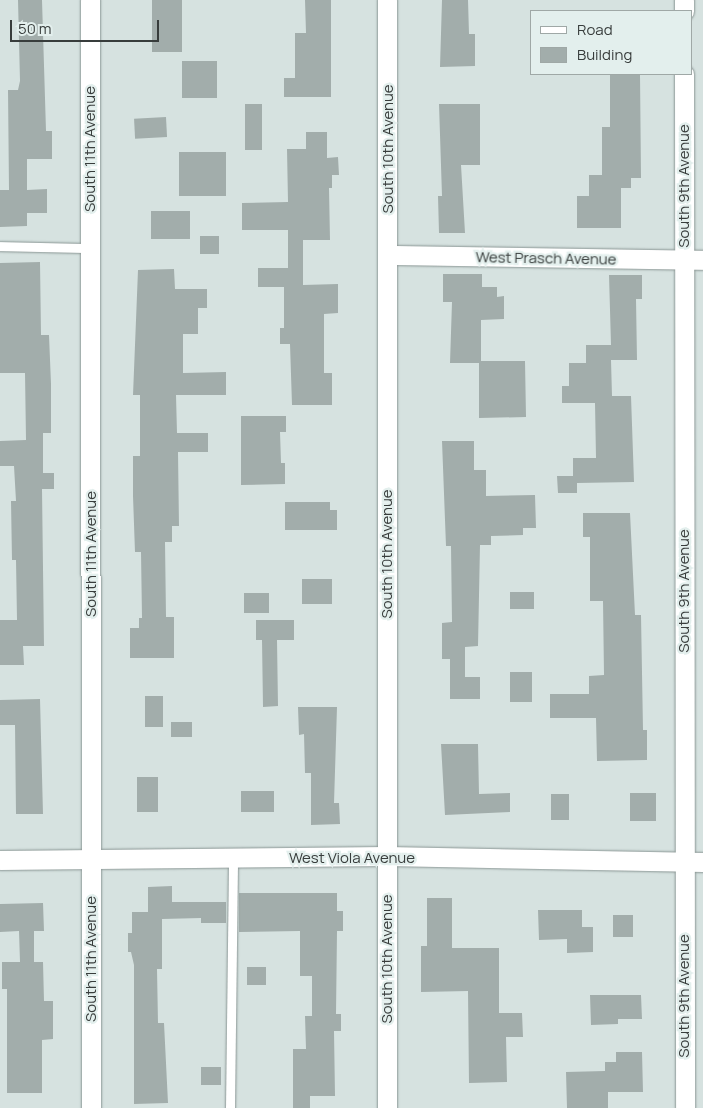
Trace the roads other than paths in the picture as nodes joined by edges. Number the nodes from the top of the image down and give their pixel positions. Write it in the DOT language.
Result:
graph roads {
  1 [pos="90,0"];
  2 [pos="387,0"];
  3 [pos="684,75"];
  4 [pos="0,246"];
  5 [pos="90,248"];
  6 [pos="388,255"];
  7 [pos="694,260"];
  8 [pos="386,856"];
  9 [pos="233,858"];
  10 [pos="0,860"];
  11 [pos="91,860"];
  12 [pos="684,862"];
  13 [pos="703,862"];
  14 [pos="92,1108"];
  15 [pos="230,1108"];
  16 [pos="387,1108"];
  17 [pos="684,1108"];
  1 -- 5 [label="street, South 11th Avenue"];
  2 -- 6 [label="street, South 10th Avenue"];
  3 -- 7 [label="street, South 9th Avenue"];
  4 -- 5 [label="lane"];
  5 -- 11 [label="street, South 11th Avenue"];
  6 -- 7 [label="street, West Prasch Avenue"];
  6 -- 8 [label="street, South 10th Avenue"];
  7 -- 12 [label="street, South 9th Avenue"];
  8 -- 9 [label="street, West Viola Avenue"];
  8 -- 12 [label="street, West Viola Avenue"];
  8 -- 16 [label="street, South 10th Avenue"];
  9 -- 11 [label="street, West Viola Avenue"];
  9 -- 15 [label="lane"];
  10 -- 11 [label="street, West Viola Avenue"];
  11 -- 14 [label="street, South 11th Avenue"];
  12 -- 13 [label="street, West Viola Avenue"];
  12 -- 17 [label="street, South 9th Avenue"];
}
